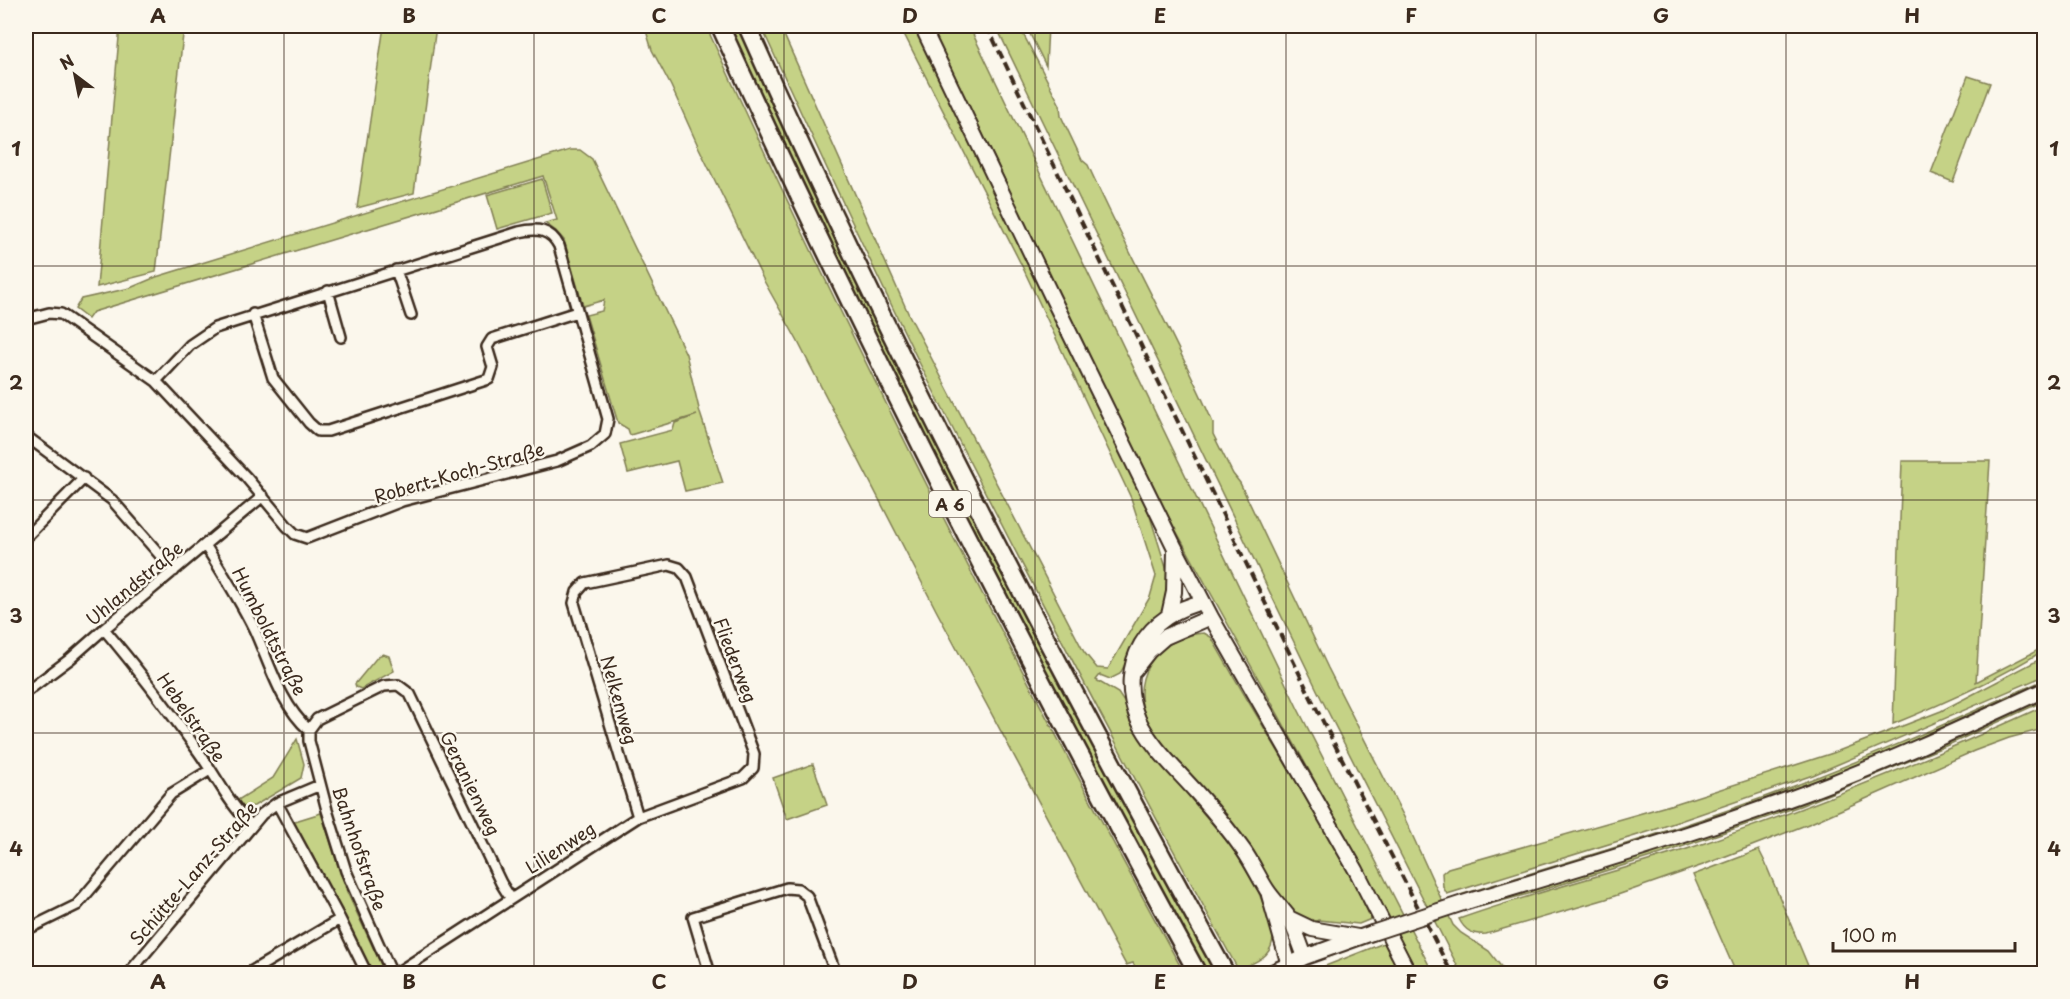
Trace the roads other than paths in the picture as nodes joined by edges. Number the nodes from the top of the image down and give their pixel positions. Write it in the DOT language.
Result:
graph roads {
  1 [pos="720,26"];
  2 [pos="747,26"];
  3 [pos="922,26"];
  4 [pos="396,270"];
  5 [pos="328,291"];
  6 [pos="577,312"];
  7 [pos="253,314"];
  8 [pos="411,315"];
  9 [pos="26,319"];
  10 [pos="341,337"];
  11 [pos="156,381"];
  12 [pos="26,435"];
  13 [pos="84,478"];
  14 [pos="263,496"];
  15 [pos="26,537"];
  16 [pos="205,545"];
  17 [pos="1175,548"];
  18 [pos="679,568"];
  19 [pos="174,571"];
  20 [pos="1203,603"];
  21 [pos="1169,615"];
  22 [pos="1211,617"];
  23 [pos="104,629"];
  24 [pos="1133,672"];
  25 [pos="2044,690"];
  26 [pos="26,692"];
  27 [pos="309,730"];
  28 [pos="753,768"];
  29 [pos="210,770"];
  30 [pos="321,785"];
  31 [pos="277,803"];
  32 [pos="638,817"];
  33 [pos="252,826"];
  34 [pos="1267,890"];
  35 [pos="511,899"];
  36 [pos="1289,918"];
  37 [pos="340,919"];
  38 [pos="26,930"];
  39 [pos="1366,935"];
  40 [pos="1305,957"];
  41 [pos="1288,965"];
  42 [pos="128,974"];
  43 [pos="247,974"];
  44 [pos="367,974"];
  45 [pos="393,974"];
  46 [pos="710,974"];
  47 [pos="836,974"];
  48 [pos="1198,974"];
  49 [pos="1226,974"];
  50 [pos="1269,974"];
  51 [pos="1409,974"];
  1 -- 48 [label="highway, A 6"];
  2 -- 49 [label="highway, A 6"];
  3 -- 17 [label="main road"];
  4 -- 5 [label="street"];
  4 -- 6 [label="street"];
  4 -- 8 [label="street"];
  5 -- 7 [label="street"];
  5 -- 10 [label="street"];
  6 -- 7 [label="street"];
  6 -- 14 [label="street, Robert-Koch-Straße"];
  7 -- 11 [label="street"];
  9 -- 11 [label="street"];
  11 -- 14 [label="street"];
  12 -- 13 [label="street"];
  13 -- 15 [label="street"];
  13 -- 19 [label="street"];
  14 -- 16 [label="street, Uhlandstraße"];
  16 -- 19 [label="street, Uhlandstraße"];
  16 -- 27 [label="street, Humboldtstraße"];
  17 -- 20 [label="main road"];
  17 -- 21 [label="main road"];
  18 -- 28 [label="street, Fliederweg"];
  18 -- 32 [label="street, Nelkenweg"];
  19 -- 23 [label="street, Uhlandstraße"];
  20 -- 21 [label="main road"];
  20 -- 22 [label="main road"];
  21 -- 24 [label="main road"];
  22 -- 24 [label="main road"];
  22 -- 51 [label="main road"];
  23 -- 26 [label="street, Uhlandstraße"];
  23 -- 29 [label="street, Hebelstraße"];
  24 -- 34 [label="main road"];
  25 -- 39 [label="main road, bridge"];
  27 -- 30 [label="street, Bahnhofstraße"];
  27 -- 35 [label="street, Geranienweg"];
  28 -- 32 [label="street, Lilienweg"];
  29 -- 33 [label="street, Hebelstraße"];
  29 -- 38 [label="street"];
  30 -- 31 [label="street, Schütte-Lanz-Straße"];
  30 -- 45 [label="street, Bahnhofstraße"];
  31 -- 33 [label="street, Schütte-Lanz-Straße"];
  31 -- 37 [label="street"];
  32 -- 35 [label="street, Lilienweg"];
  33 -- 42 [label="street, Schütte-Lanz-Straße"];
  34 -- 36 [label="main road"];
  34 -- 41 [label="main road"];
  35 -- 45 [label="street, Lilienweg"];
  36 -- 39 [label="main road"];
  36 -- 40 [label="main road"];
  37 -- 43 [label="street"];
  37 -- 44 [label="street"];
  39 -- 40 [label="main road"];
  40 -- 41 [label="main road"];
  41 -- 50 [label="main road"];
  46 -- 47 [label="street"];
}
